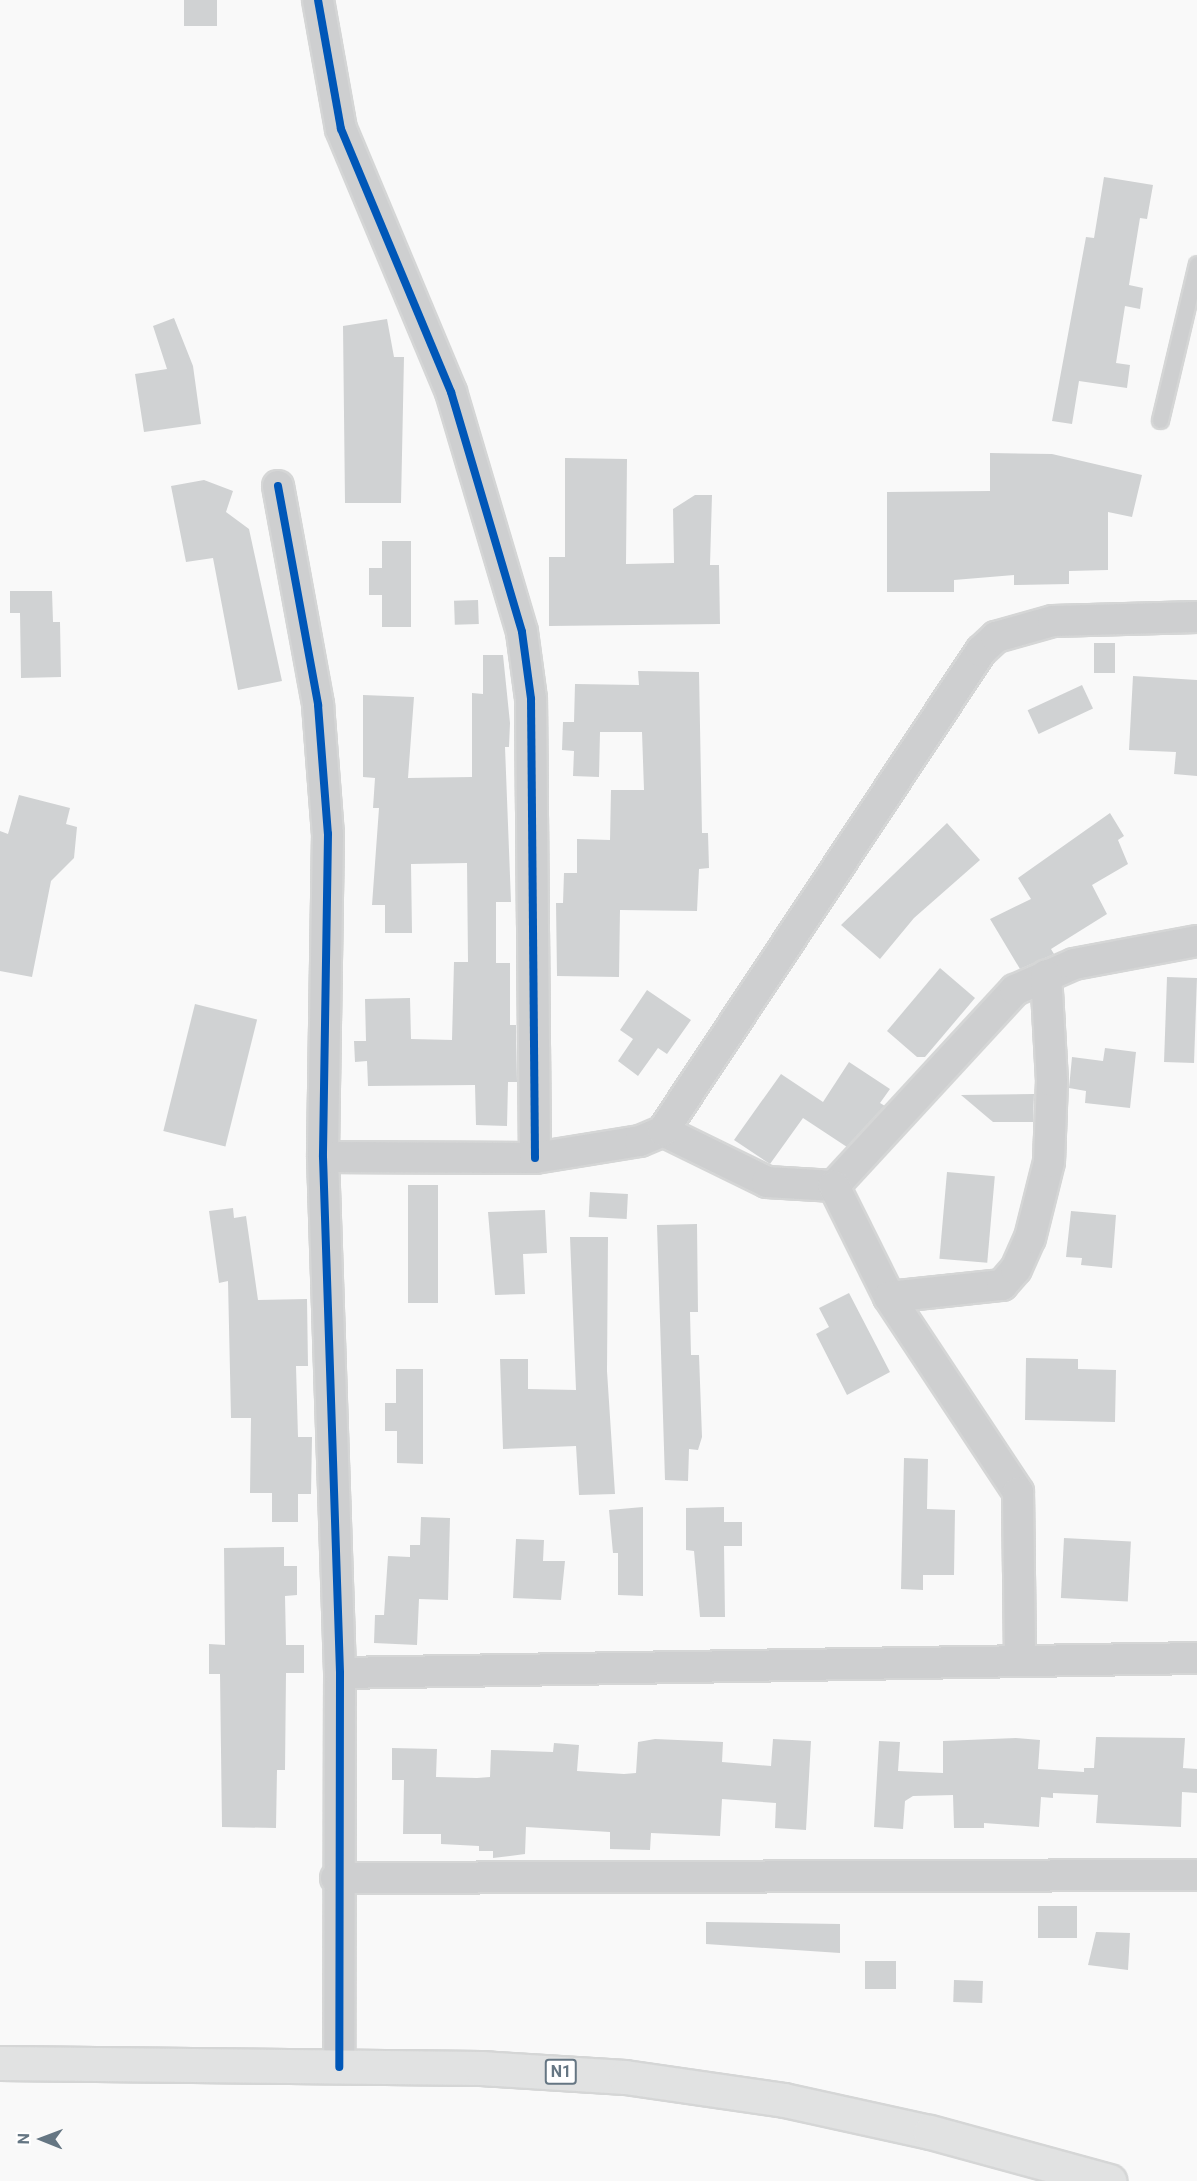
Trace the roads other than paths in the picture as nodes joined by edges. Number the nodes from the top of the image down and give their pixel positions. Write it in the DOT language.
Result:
graph roads {
  1 [pos="318,0"];
  2 [pos="1197,264"];
  3 [pos="1160,420"];
  4 [pos="278,486"];
  5 [pos="1197,617"];
  6 [pos="1197,941"];
  7 [pos="1046,975"];
  8 [pos="663,1131"];
  9 [pos="323,1157"];
  10 [pos="535,1158"];
  11 [pos="834,1186"];
  12 [pos="889,1297"];
  13 [pos="1197,1658"];
  14 [pos="1020,1660"];
  15 [pos="340,1673"];
  16 [pos="1197,1875"];
  17 [pos="336,1878"];
  18 [pos="0,2063"];
  19 [pos="339,2067"];
  20 [pos="1109,2181"];
  1 -- 10 [label="street"];
  2 -- 3 [label="lane"];
  4 -- 9 [label="street"];
  5 -- 8 [label="street"];
  6 -- 7 [label="street"];
  7 -- 11 [label="street"];
  7 -- 12 [label="street"];
  8 -- 10 [label="street"];
  8 -- 11 [label="street"];
  9 -- 10 [label="street"];
  9 -- 15 [label="street"];
  11 -- 12 [label="street"];
  12 -- 14 [label="street"];
  13 -- 14 [label="street"];
  14 -- 15 [label="street"];
  15 -- 17 [label="street"];
  16 -- 17 [label="street"];
  17 -- 19 [label="street"];
  18 -- 19 [label="highway, N1"];
  19 -- 20 [label="highway, N1"];
}
